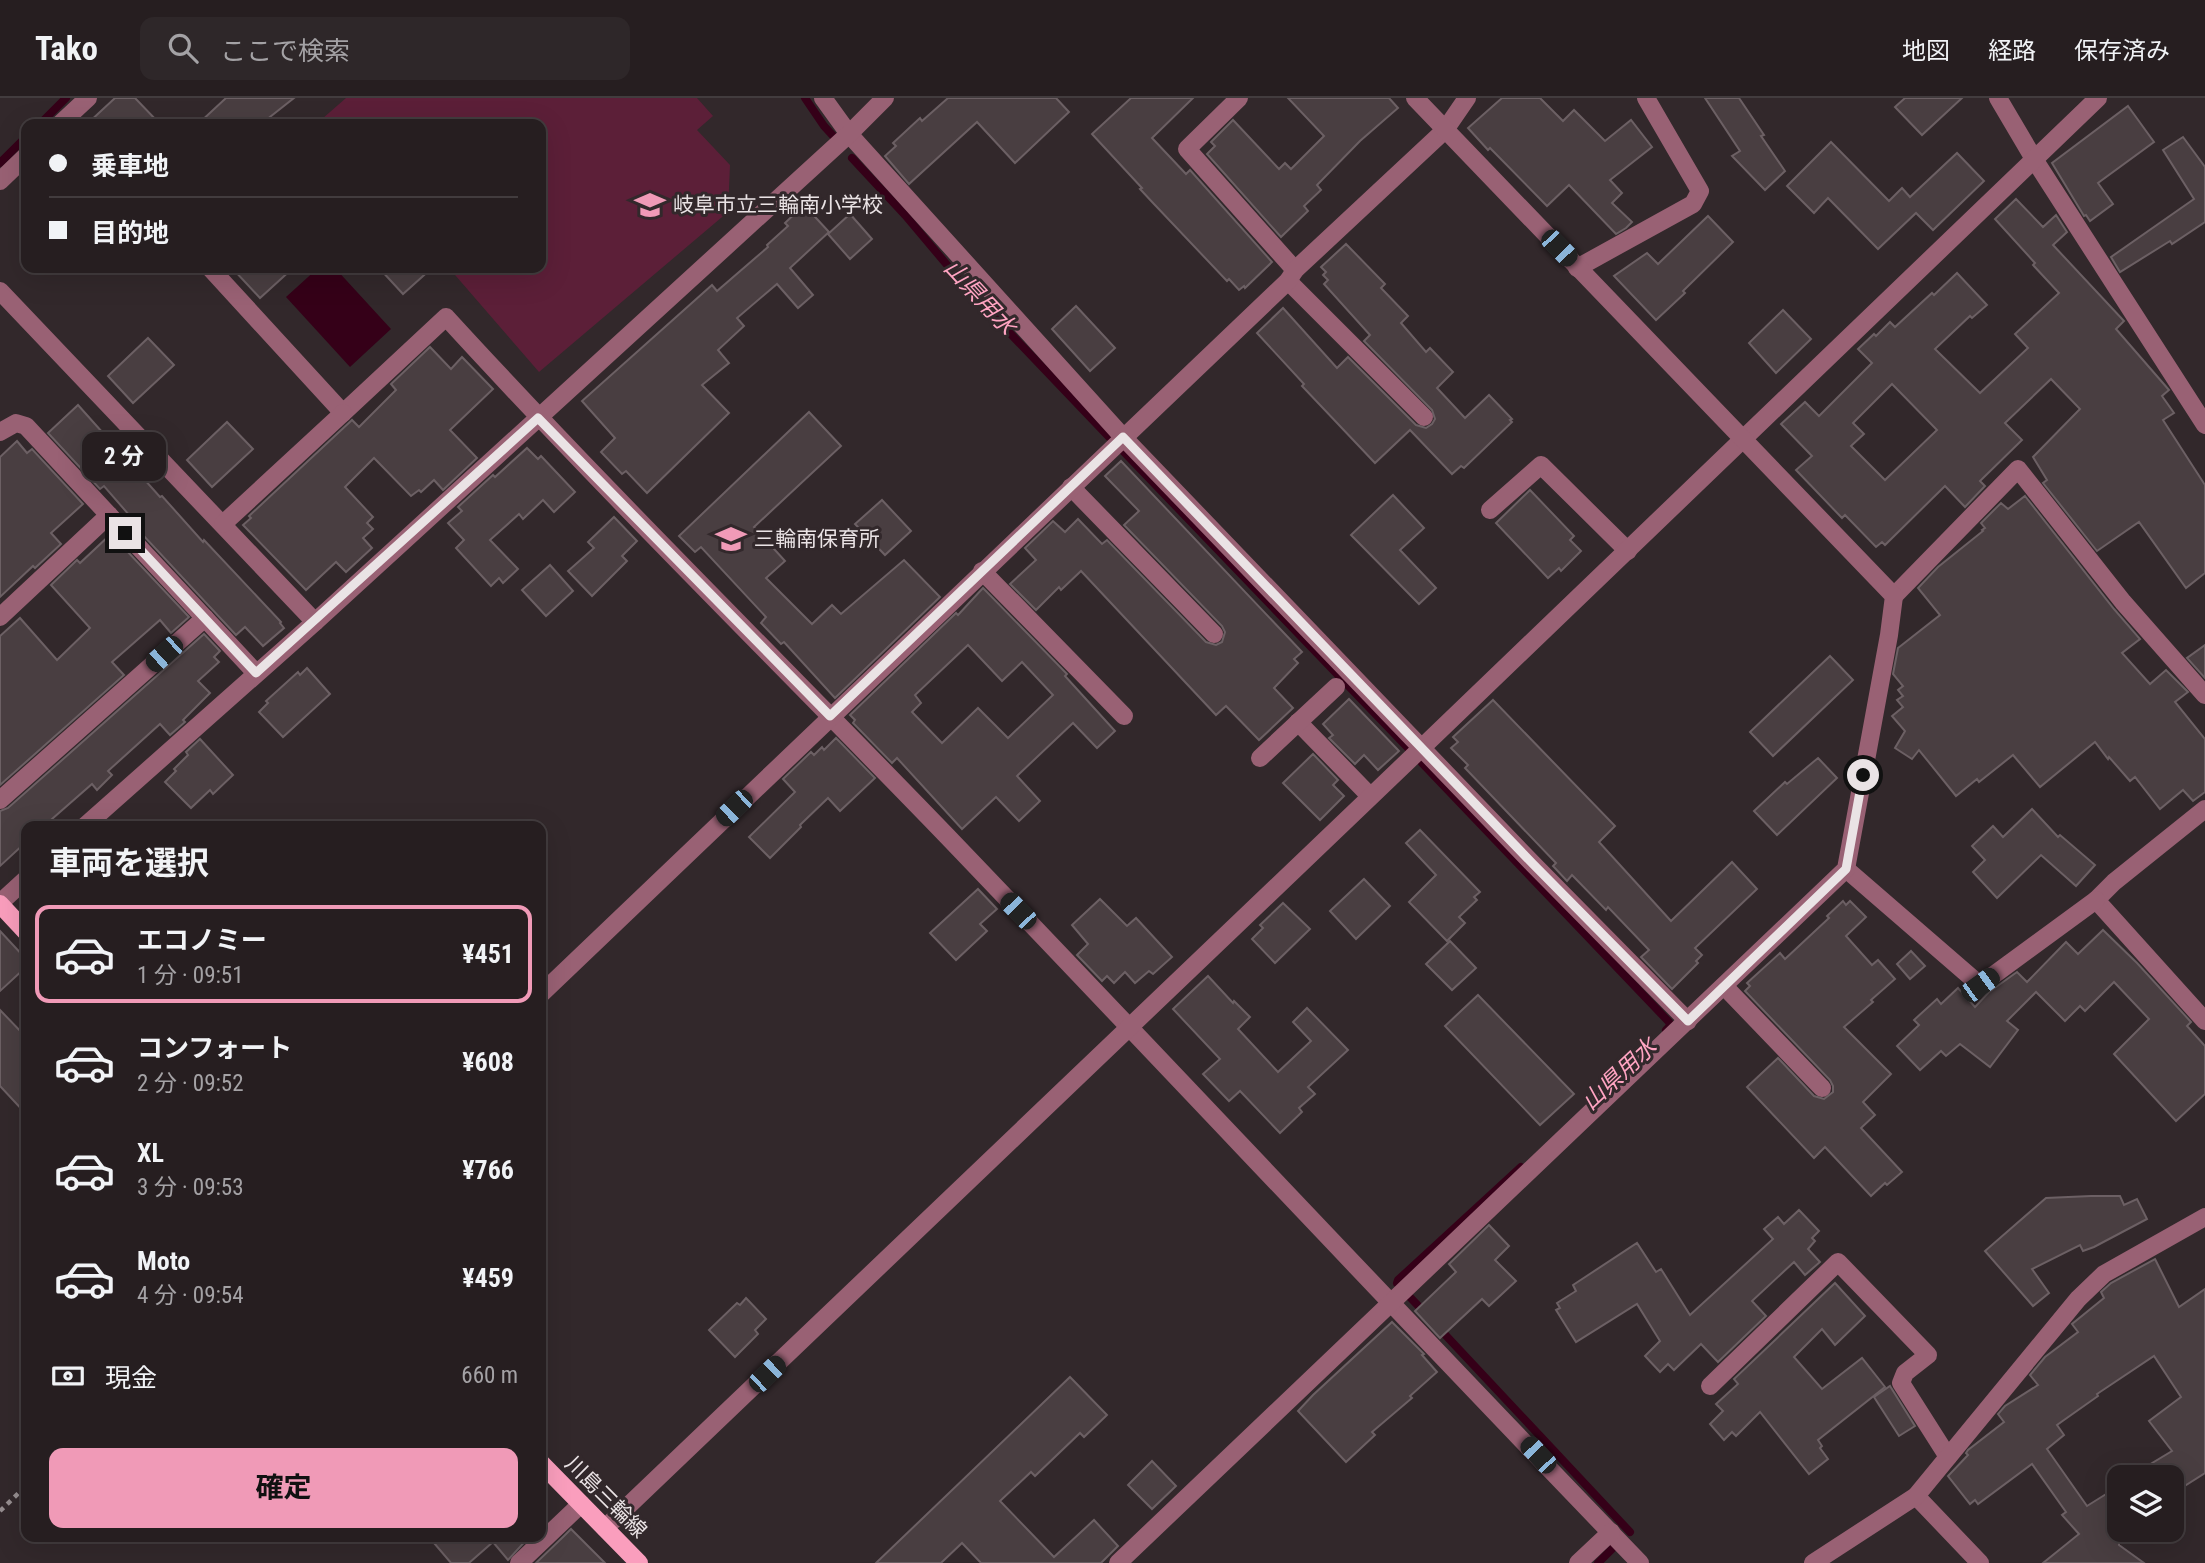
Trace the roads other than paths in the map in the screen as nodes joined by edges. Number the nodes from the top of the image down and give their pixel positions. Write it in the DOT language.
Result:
graph roads {
  1 [pos="88,98"];
  2 [pos="823,98"];
  3 [pos="885,98"];
  4 [pos="1239,98"];
  5 [pos="1415,98"];
  6 [pos="1467,98"];
  7 [pos="1646,98"];
  8 [pos="1998,98"];
  9 [pos="2098,98"];
  10 [pos="72,119"];
  11 [pos="1445,130"];
  12 [pos="849,134"];
  13 [pos="2035,159"];
  14 [pos="21,161"];
  15 [pos="0,180"];
  16 [pos="1577,268"];
  17 [pos="215,273"];
  18 [pos="1292,276"];
  19 [pos="0,291"];
  20 [pos="343,413"];
  21 [pos="538,418"];
  22 [pos="1424,418"];
  23 [pos="2205,425"];
  24 [pos="0,432"];
  25 [pos="1123,437"];
  26 [pos="1744,440"];
  27 [pos="1071,487"];
  28 [pos="1490,510"];
  29 [pos="109,515"];
  30 [pos="222,524"];
  31 [pos="1628,551"];
  32 [pos="982,571"];
  33 [pos="1894,596"];
  34 [pos="0,617"];
  35 [pos="205,618"];
  36 [pos="315,622"];
  37 [pos="1214,634"];
  38 [pos="256,673"];
  39 [pos="1336,687"];
  40 [pos="2205,695"];
  41 [pos="830,716"];
  42 [pos="1124,716"];
  43 [pos="1298,723"];
  44 [pos="1420,747"];
  45 [pos="1260,758"];
  46 [pos="1370,796"];
  47 [pos="0,800"];
  48 [pos="2205,808"];
  49 [pos="91,821"];
  50 [pos="1846,869"];
  51 [pos="21,884"];
  52 [pos="2096,900"];
  53 [pos="0,903"];
  54 [pos="21,926"];
  55 [pos="1724,986"];
  56 [pos="546,989"];
  57 [pos="1688,1021"];
  58 [pos="2205,1021"];
  59 [pos="1131,1028"];
  60 [pos="1822,1088"];
  61 [pos="2205,1217"];
  62 [pos="1393,1302"];
  63 [pos="1710,1386"];
  64 [pos="1948,1457"];
  65 [pos="546,1469"];
  66 [pos="1916,1496"];
  67 [pos="581,1504"];
  68 [pos="605,1528"];
  69 [pos="1611,1532"];
  70 [pos="546,1537"];
  71 [pos="541,1542"];
  72 [pos="519,1563"];
  73 [pos="639,1563"];
  74 [pos="1118,1563"];
  75 [pos="1578,1563"];
  76 [pos="1640,1563"];
  77 [pos="1813,1563"];
  78 [pos="1980,1563"];
  1 -- 10 [label="street"];
  2 -- 12 [label="street"];
  3 -- 12 [label="street"];
  4 -- 18 [label="street"];
  5 -- 11 [label="street"];
  6 -- 11 [label="street"];
  7 -- 16 [label="street"];
  8 -- 13 [label="street"];
  9 -- 13 [label="street"];
  11 -- 16 [label="street"];
  11 -- 18 [label="street"];
  12 -- 21 [label="street"];
  12 -- 25 [label="street"];
  13 -- 23 [label="street"];
  13 -- 26 [label="street"];
  14 -- 15 [label="street"];
  16 -- 26 [label="street"];
  17 -- 20 [label="street"];
  18 -- 22 [label="street"];
  18 -- 25 [label="street"];
  19 -- 30 [label="street"];
  20 -- 21 [label="street"];
  20 -- 30 [label="street"];
  21 -- 36 [label="street"];
  21 -- 41 [label="street"];
  24 -- 29 [label="street"];
  25 -- 27 [label="street"];
  25 -- 44 [label="street"];
  26 -- 31 [label="street"];
  26 -- 33 [label="street"];
  27 -- 32 [label="street"];
  27 -- 37 [label="street"];
  28 -- 31 [label="street"];
  29 -- 34 [label="street"];
  29 -- 35 [label="street"];
  30 -- 36 [label="street"];
  31 -- 44 [label="street"];
  32 -- 41 [label="street"];
  32 -- 42 [label="street"];
  33 -- 40 [label="street"];
  33 -- 50 [label="street"];
  35 -- 38 [label="street"];
  35 -- 47 [label="street"];
  36 -- 38 [label="street"];
  38 -- 49 [label="street"];
  39 -- 43 [label="street"];
  41 -- 56 [label="street"];
  41 -- 59 [label="street"];
  43 -- 45 [label="street"];
  43 -- 46 [label="street"];
  44 -- 46 [label="street"];
  44 -- 57 [label="street"];
  46 -- 59 [label="street"];
  48 -- 52 [label="street"];
  50 -- 52 [label="street"];
  50 -- 55 [label="street"];
  51 -- 53 [label="street"];
  52 -- 58 [label="street"];
  53 -- 54 [label="main road"];
  55 -- 57 [label="street"];
  55 -- 60 [label="street"];
  57 -- 62 [label="street"];
  59 -- 62 [label="street"];
  59 -- 68 [label="street"];
  61 -- 64 [label="street"];
  62 -- 69 [label="street"];
  62 -- 74 [label="street"];
  63 -- 64 [label="street"];
  64 -- 66 [label="street"];
  65 -- 67 [label="main road, 川島三輪線"];
  66 -- 77 [label="street"];
  66 -- 78 [label="street"];
  67 -- 68 [label="main road, 川島三輪線"];
  67 -- 70 [label="street"];
  68 -- 73 [label="main road, 川島三輪線"];
  69 -- 75 [label="street"];
  69 -- 76 [label="street"];
  71 -- 72 [label="street"];
}
